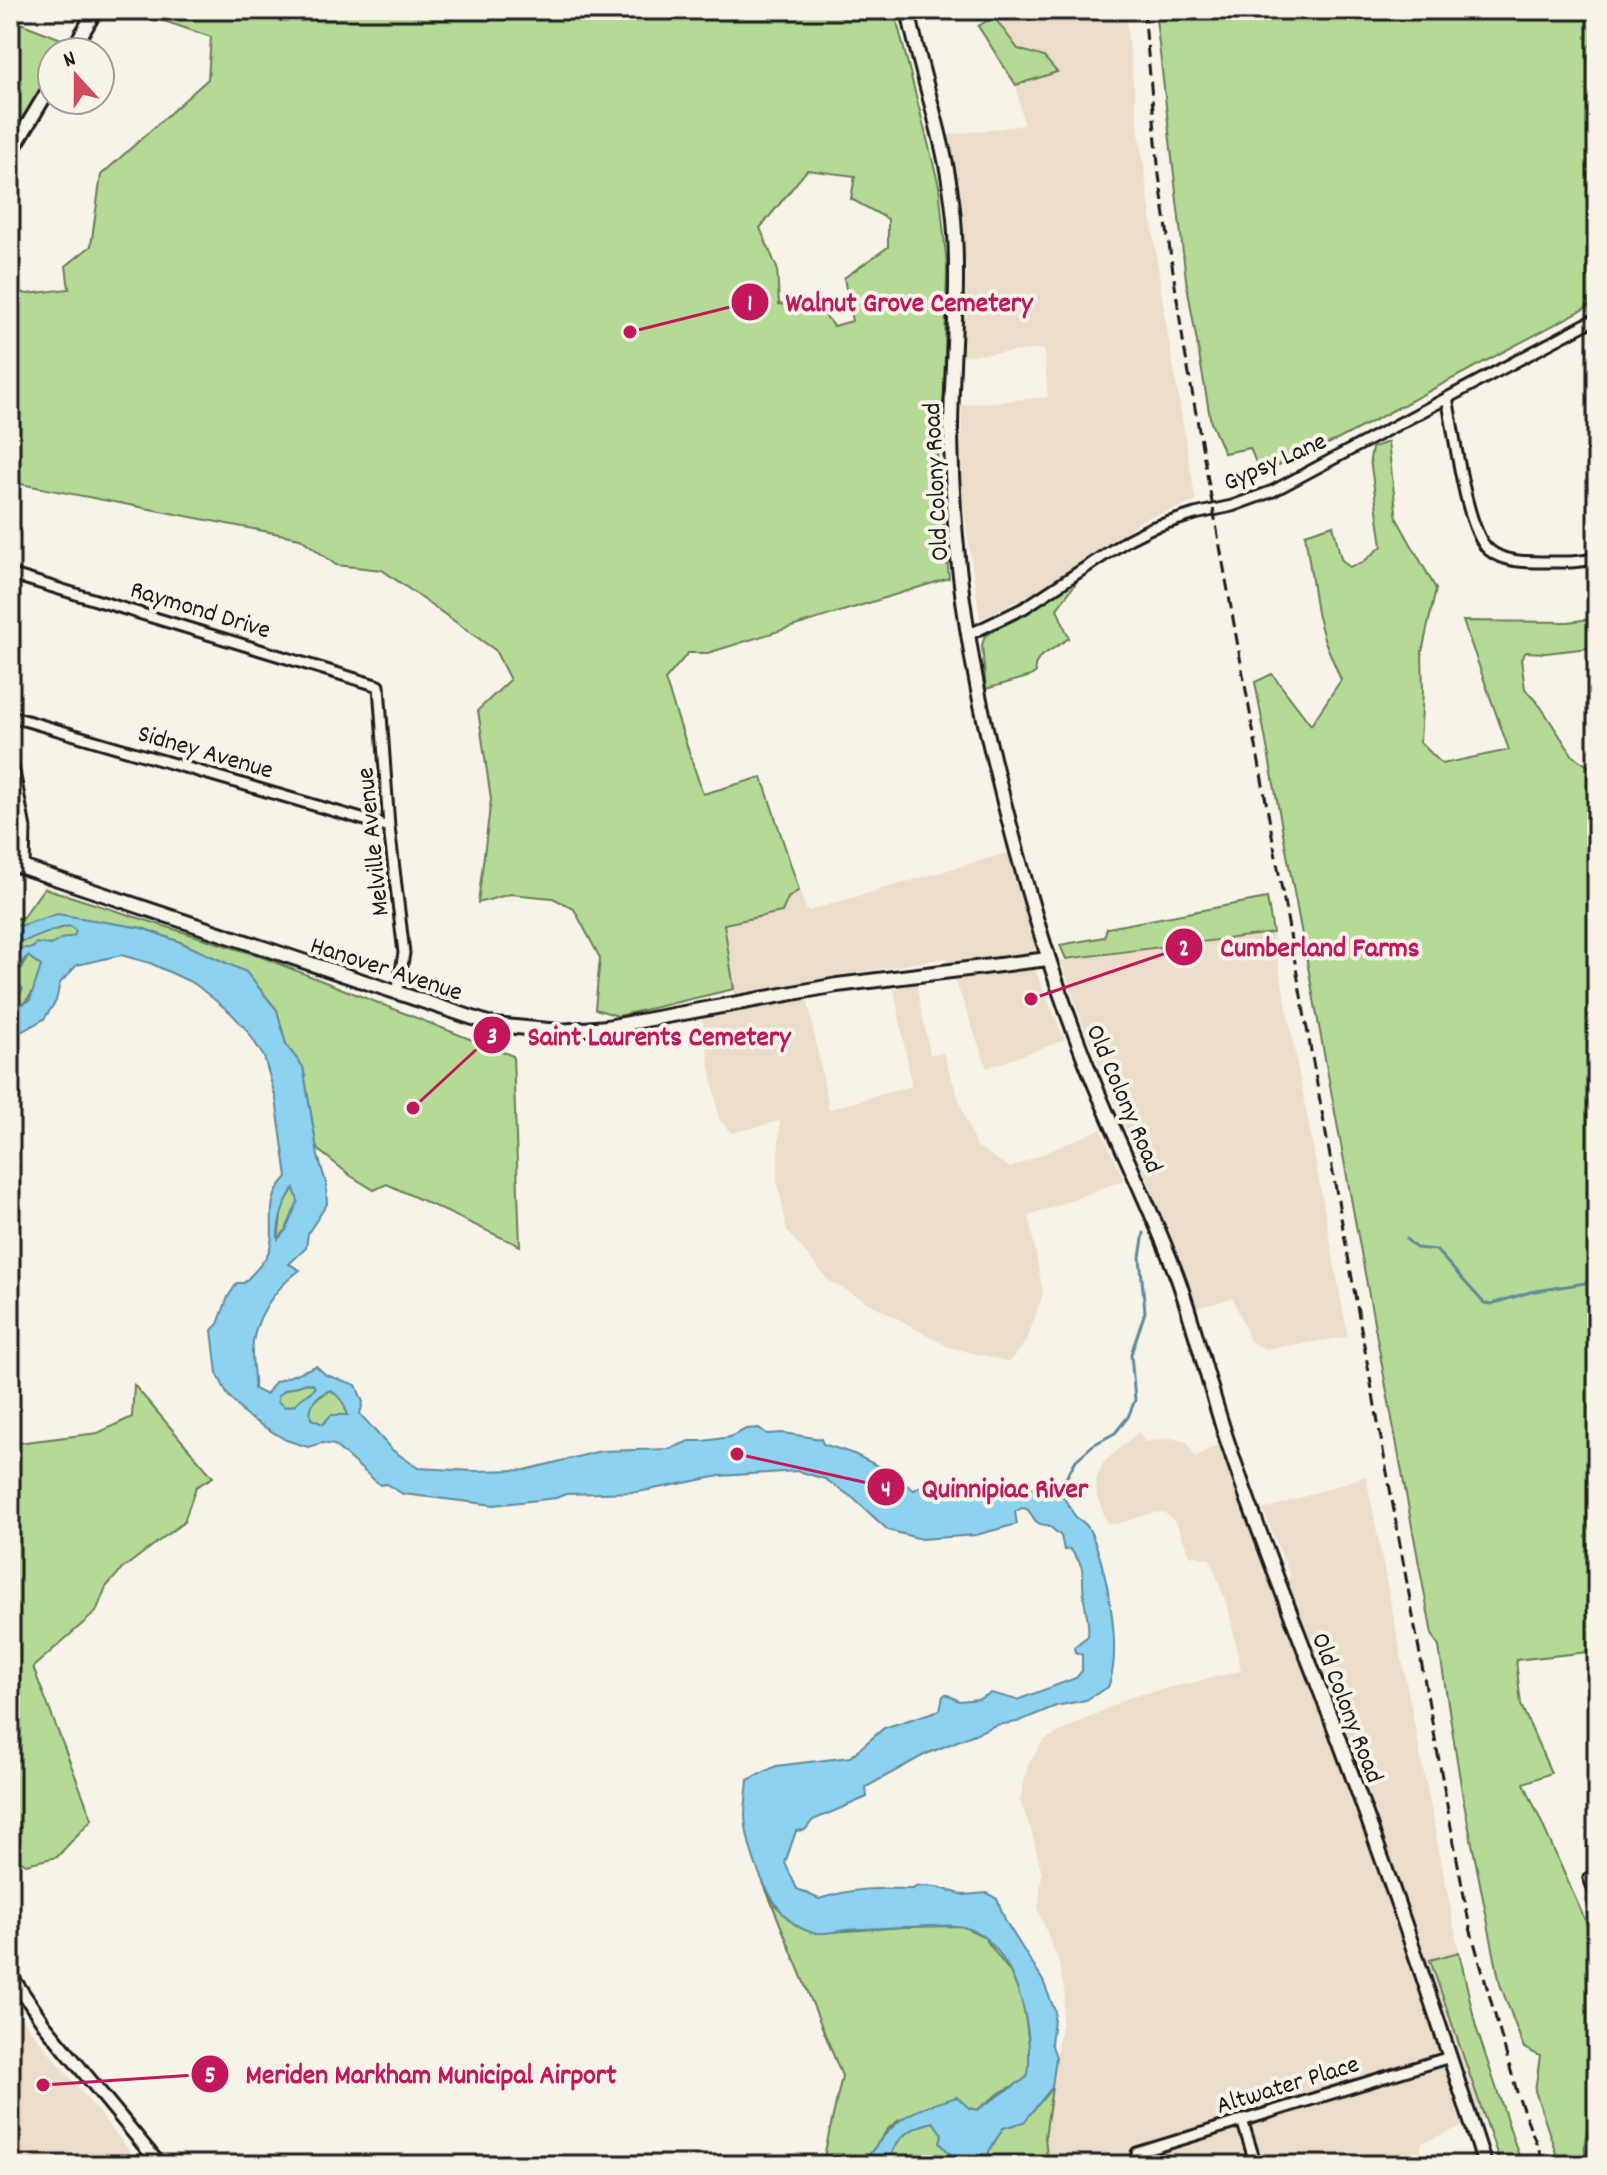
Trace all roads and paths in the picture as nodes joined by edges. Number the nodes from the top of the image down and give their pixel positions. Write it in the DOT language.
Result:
graph roads {
  1 [pos="96,10"];
  2 [pos="908,10"];
  3 [pos="81,36"];
  4 [pos="36,111"];
  5 [pos="10,154"];
  6 [pos="1597,318"];
  7 [pos="1447,398"];
  8 [pos="1597,558"];
  9 [pos="10,574"];
  10 [pos="968,635"];
  11 [pos="379,686"];
  12 [pos="10,716"];
  13 [pos="10,751"];
  14 [pos="389,827"];
  15 [pos="25,828"];
  16 [pos="10,834"];
  17 [pos="10,863"];
  18 [pos="24,868"];
  19 [pos="1048,959"];
  20 [pos="397,994"];
  21 [pos="1597,1875"];
  22 [pos="1597,1898"];
  23 [pos="10,1974"];
  24 [pos="1450,2057"];
  25 [pos="1242,2120"];
  26 [pos="1137,2153"];
  27 [pos="160,2165"];
  28 [pos="1256,2165"];
  29 [pos="1485,2165"];
  1 -- 3 [label="main road"];
  2 -- 10 [label="main road, Old Colony Road"];
  4 -- 5 [label="main road"];
  6 -- 7 [label="street, Gypsy Lane"];
  7 -- 8 [label="street"];
  7 -- 10 [label="street, Gypsy Lane"];
  9 -- 11 [label="street, Raymond Drive"];
  10 -- 19 [label="main road, Old Colony Road"];
  11 -- 14 [label="street, Melville Avenue"];
  12 -- 14 [label="street, Sidney Avenue"];
  13 -- 15 [label="street"];
  14 -- 20 [label="street, Melville Avenue"];
  15 -- 16 [label="street"];
  15 -- 18 [label="street"];
  17 -- 18 [label="main road, Hanover Avenue"];
  18 -- 20 [label="main road, Hanover Avenue"];
  19 -- 20 [label="main road, Hanover Avenue"];
  19 -- 24 [label="main road, Old Colony Road"];
  21 -- 22 [label="street"];
  23 -- 27 [label="street"];
  24 -- 25 [label="street, Altwater Place"];
  24 -- 29 [label="main road, Old Colony Road"];
  25 -- 26 [label="street, Altwater Place"];
  25 -- 28 [label="street"];
}
